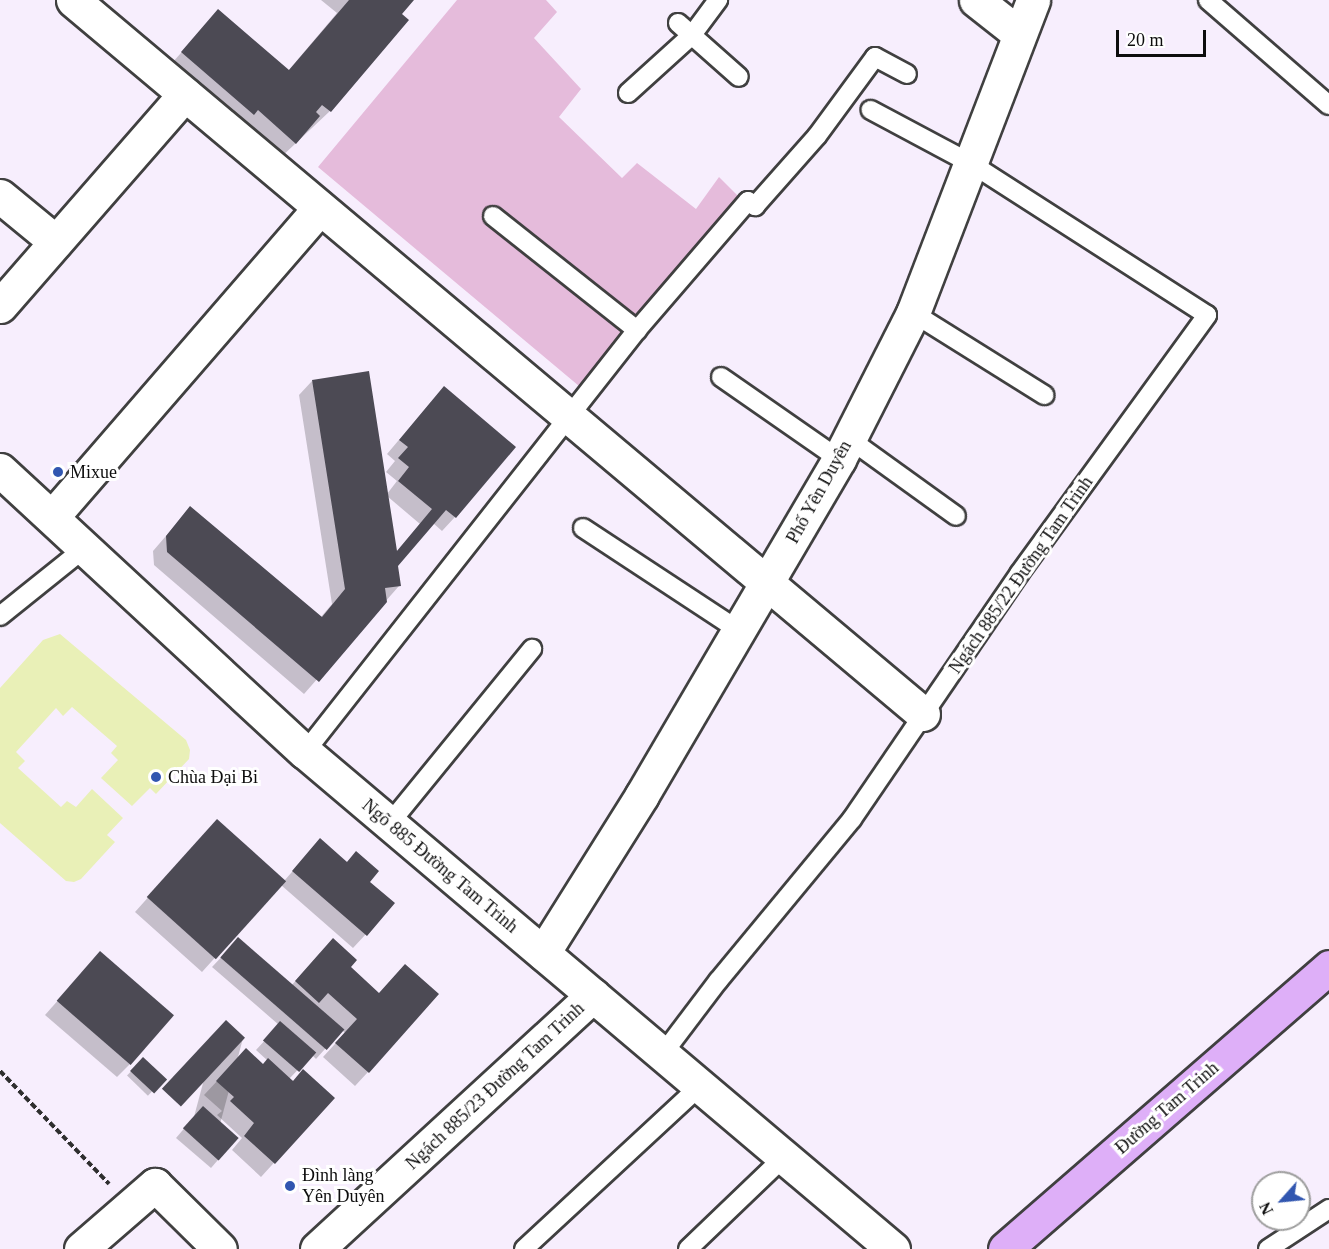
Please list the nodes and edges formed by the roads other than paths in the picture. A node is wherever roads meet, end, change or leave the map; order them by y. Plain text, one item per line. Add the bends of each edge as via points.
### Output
1 (73, 0) edge
2 (718, 0) edge
3 (976, 0) edge
4 (1033, 0) edge
5 (1208, 0) edge
6 (685, 29) junction
7 (1018, 33) junction
8 (907, 74) dead end
9 (739, 77) dead end
10 (628, 93) dead end
11 (185, 94) junction
12 (1329, 105) edge
13 (871, 110) dead end
14 (972, 164) junction
15 (0, 196) edge
16 (320, 208) junction
17 (493, 216) dead end
18 (56, 242) junction
19 (0, 306) edge
20 (913, 313) junction
21 (637, 330) junction
22 (721, 377) dead end
23 (1044, 395) dead end
24 (568, 416) junction
25 (844, 449) junction
26 (0, 470) edge
27 (957, 516) dead end
28 (52, 517) junction
29 (583, 528) dead end
30 (86, 548) junction
31 (768, 582) junction
32 (0, 616) edge
33 (740, 631) junction
34 (532, 649) dead end
35 (923, 714) junction
36 (305, 752) junction
37 (390, 823) junction
38 (543, 953) junction
39 (1329, 967) edge
40 (593, 995) junction
41 (662, 1054) junction
42 (700, 1086) junction
43 (784, 1157) junction
44 (1329, 1209) edge
45 (81, 1249) edge
46 (220, 1249) edge
47 (317, 1249) edge
48 (524, 1249) edge
49 (688, 1249) edge
50 (893, 1249) edge
51 (1005, 1249) edge
52 (1268, 1249) edge

1 - 11 street
2 - 6 lane
3 - 7 street
4 - 7 street, Phố Yên Duyên
5 - 12 lane
6 - 9 lane
6 - 10 lane
7 - 14 street, Phố Yên Duyên
8 - 21 lane via 875,57 817,136 755,206 748,201
11 - 16 street
11 - 18 street
13 - 14 lane
14 - 20 street, Phố Yên Duyên
14 - 35 lane, Ngách 885/22 Đường Tam Trinh via 1207,315
15 - 18 street
16 - 24 street
16 - 28 street
17 - 21 lane
18 - 19 street
20 - 23 lane
20 - 25 street, Phố Yên Duyên
21 - 24 lane
22 - 25 lane
24 - 31 street
24 - 36 lane
25 - 27 lane
25 - 31 street, Phố Yên Duyên
26 - 28 street, Ngõ 885 Đường Tam Trinh
28 - 30 street, Ngõ 885 Đường Tam Trinh
29 - 33 lane
30 - 32 lane
30 - 36 street, Ngõ 885 Đường Tam Trinh
31 - 33 street, Phố Yên Duyên
31 - 35 street
33 - 38 street, Phố Yên Duyên
34 - 37 lane
35 - 41 lane, Ngách 885/22 Đường Tam Trinh via 852,819
36 - 37 street, Ngõ 885 Đường Tam Trinh
37 - 38 street, Ngõ 885 Đường Tam Trinh
38 - 40 street, Ngõ 885 Đường Tam Trinh
39 - 51 main road, Đường Tam Trinh
40 - 41 street, Ngõ 885 Đường Tam Trinh
40 - 47 street, Ngách 885/23 Đường Tam Trinh
41 - 42 street, Ngõ 885 Đường Tam Trinh
42 - 43 street, Ngõ 885 Đường Tam Trinh
42 - 48 lane
43 - 49 lane
43 - 50 street, Ngõ 885 Đường Tam Trinh
44 - 52 lane
45 - 46 street via 155,1185

